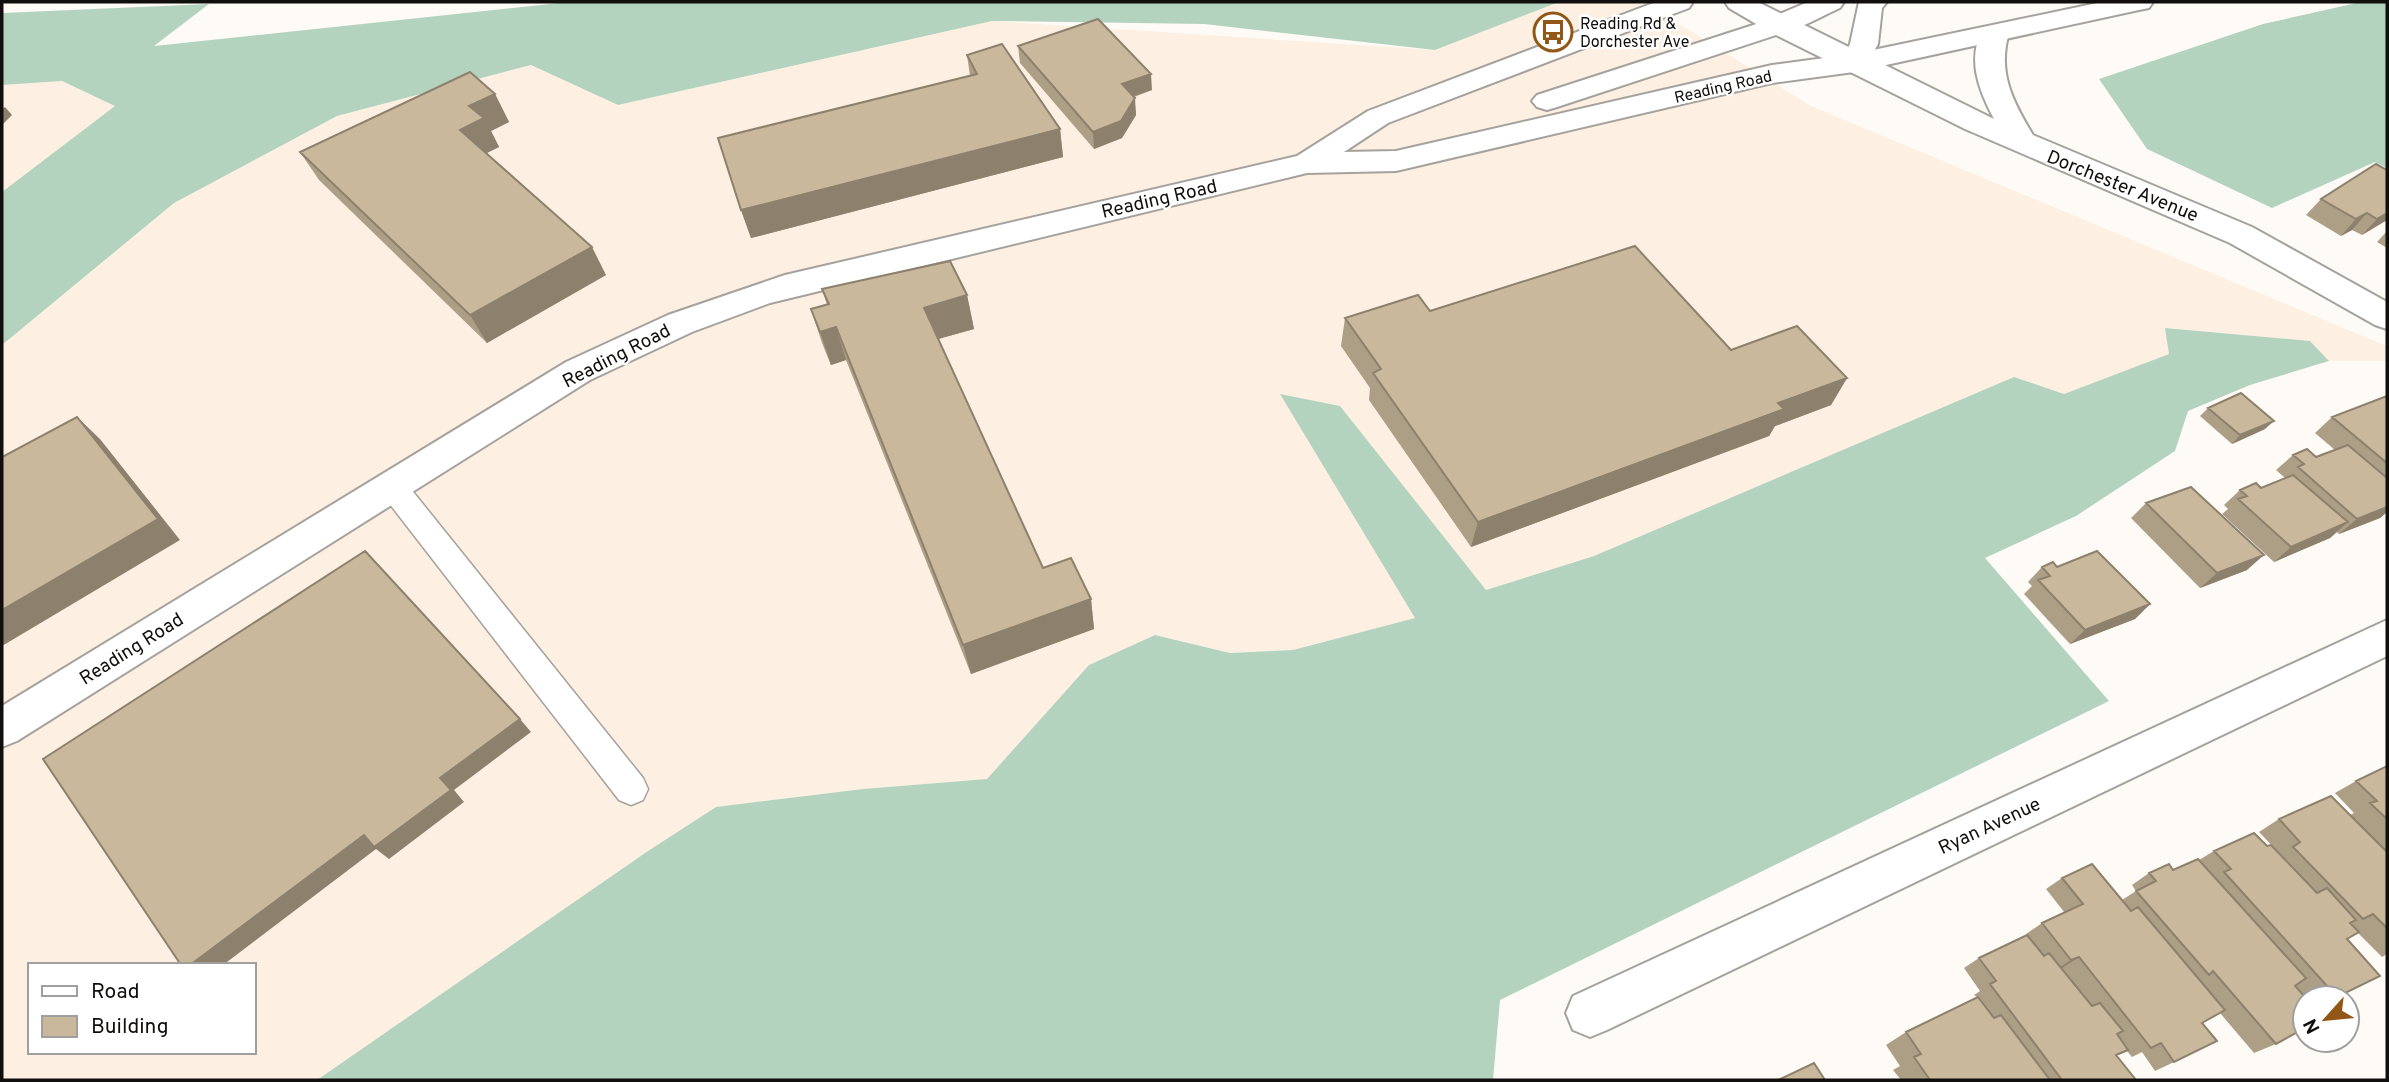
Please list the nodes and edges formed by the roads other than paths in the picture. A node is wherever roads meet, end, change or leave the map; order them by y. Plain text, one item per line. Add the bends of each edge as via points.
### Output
1 (1679, 2) edge
2 (1739, 2) edge
3 (1830, 2) edge
4 (1873, 2) edge
5 (2139, 2) edge
6 (1778, 25) junction
7 (1995, 33) junction
8 (1854, 63) junction
9 (2023, 144) junction
10 (1450, 149) junction
11 (1307, 163) junction
12 (2387, 317) edge
13 (392, 486) junction
14 (2387, 637) edge
15 (2, 729) edge
16 (631, 789) dead end
17 (1590, 1013) dead end

1 - 11 main road, Reading Road via 1378,117
2 - 6 main road, Dorchester Avenue
3 - 6 main road
4 - 8 main road via 1864,44
5 - 7 main road, Reading Road
6 - 8 main road, Dorchester Avenue
6 - 10 main road via 1485,120
7 - 8 main road, Reading Road
7 - 9 main road via 1987,50 1988,78
8 - 9 main road, Dorchester Avenue
8 - 10 main road, Reading Road via 1772,74
9 - 12 main road, Dorchester Avenue via 2241,235
10 - 11 main road, Reading Road via 1396,161
11 - 13 main road, Reading Road via 785,286 723,305 639,339 578,371
13 - 15 main road, Reading Road
13 - 16 lane
14 - 17 main road, Ryan Avenue

